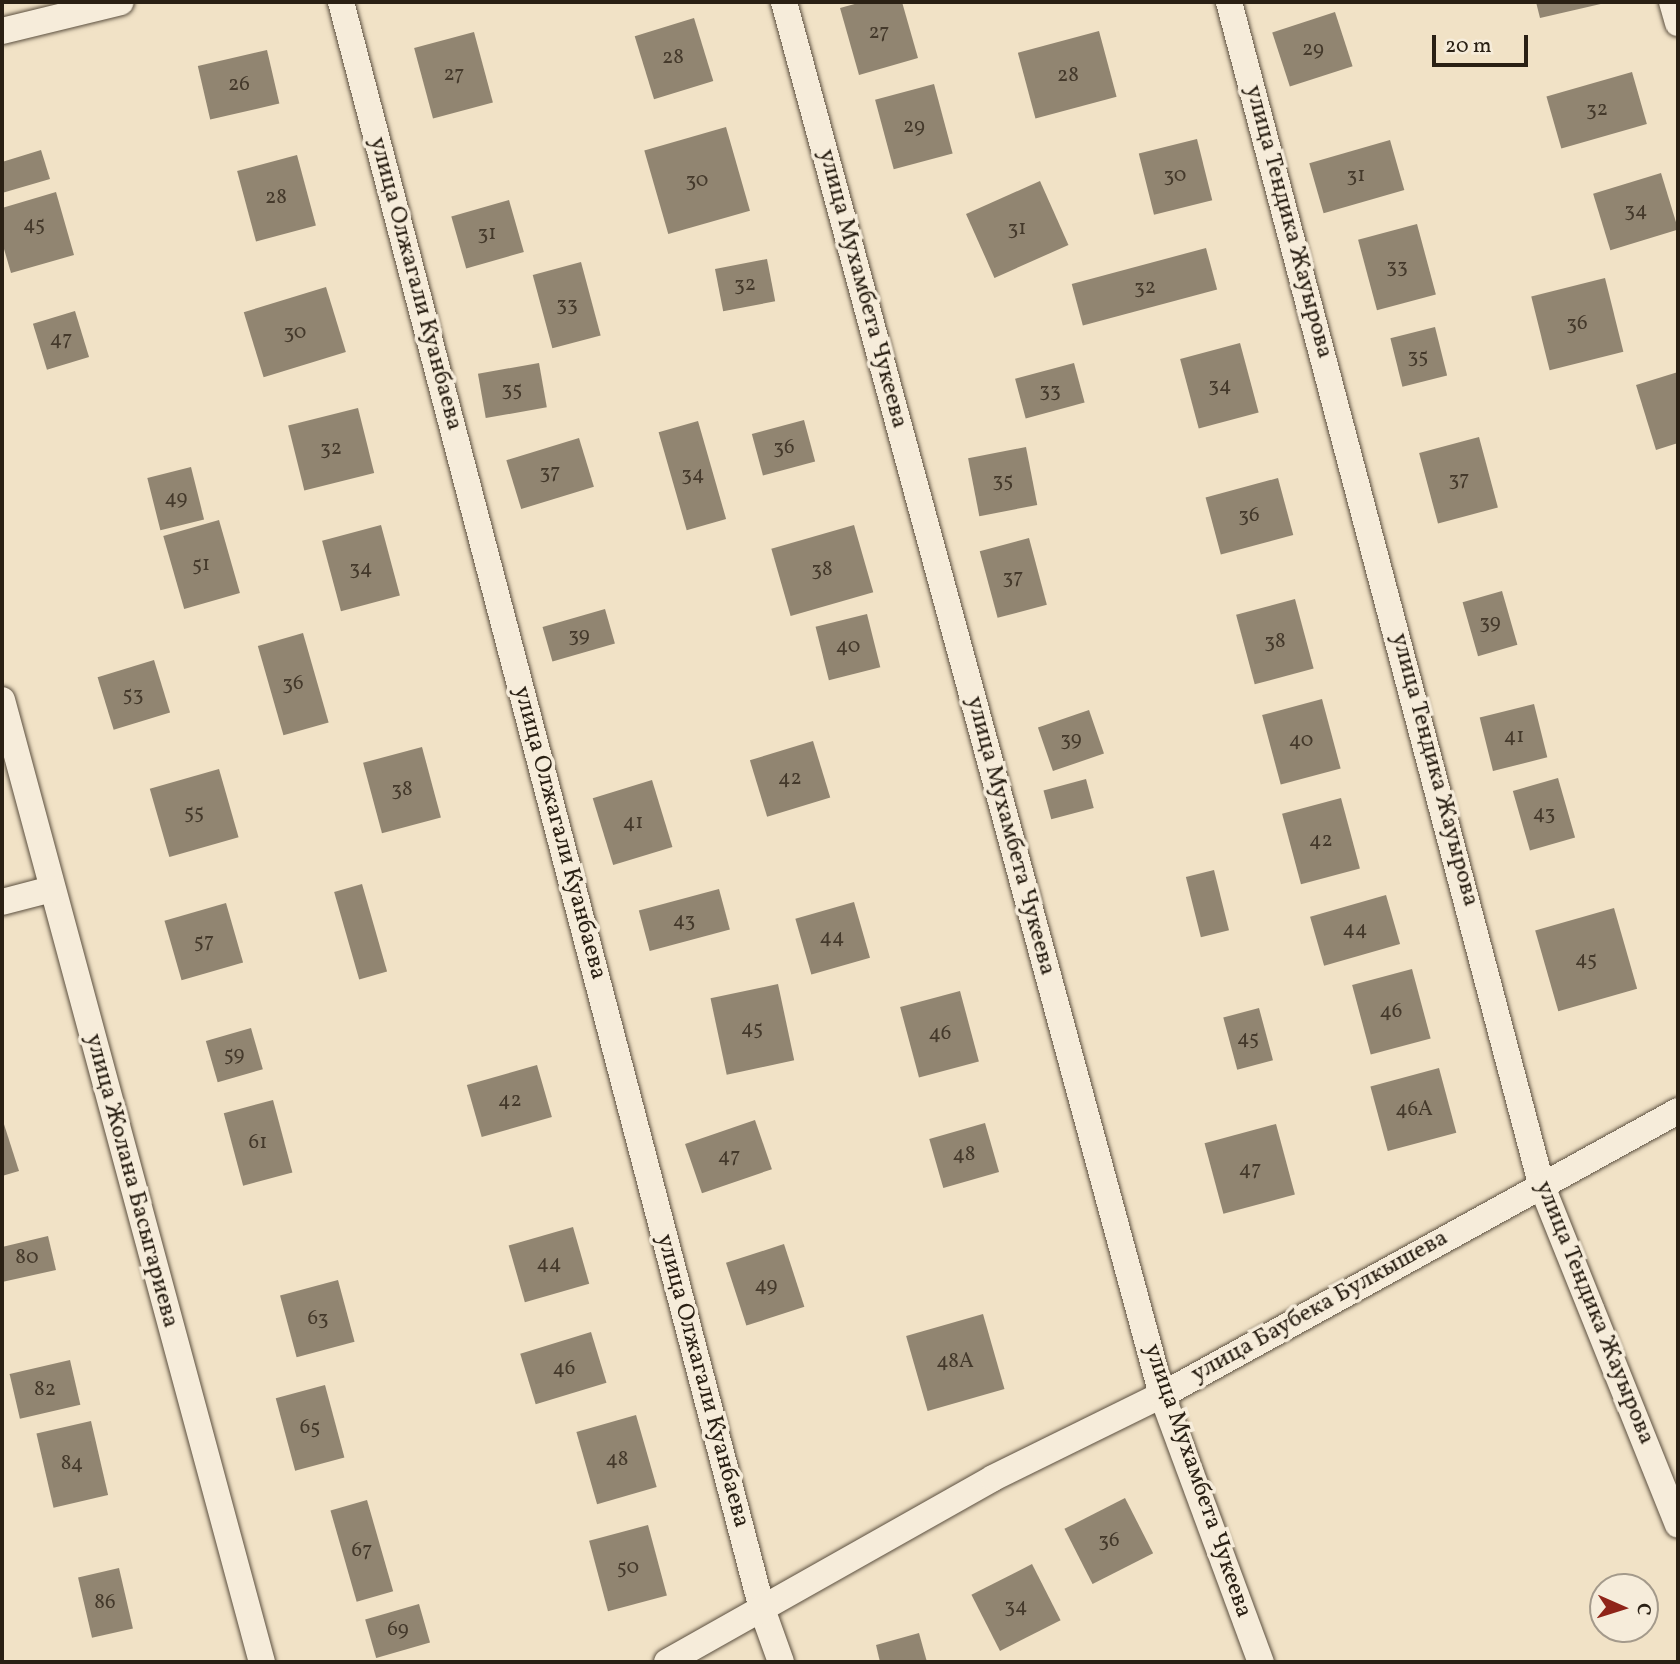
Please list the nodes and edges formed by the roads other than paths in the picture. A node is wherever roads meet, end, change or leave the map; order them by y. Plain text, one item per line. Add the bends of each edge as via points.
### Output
1 (121, 2) edge
2 (341, 2) edge
3 (784, 2) edge
4 (1229, 2) edge
5 (1672, 2) edge
6 (1678, 23) edge
7 (2, 31) edge
8 (2, 699) edge
9 (52, 889) junction
10 (2, 902) edge
11 (1678, 1111) edge
12 (1541, 1184) junction
13 (1162, 1395) junction
14 (1678, 1525) edge
15 (762, 1609) junction
16 (262, 1662) edge
17 (667, 1662) edge
18 (781, 1662) edge
19 (1261, 1662) edge

1 - 7 street
2 - 15 street, улица Олжагали Куанбаева
3 - 13 street, улица Мухамбета Чукеева
4 - 12 street, улица Тендика Жауырова
5 - 6 street
8 - 9 street, улица Жолана Басыгариева
9 - 10 street
9 - 16 street, улица Жолана Басыгариева
11 - 12 street, улица Баубека Булкышева
12 - 13 street, улица Баубека Булкышева
12 - 14 street, улица Тендика Жауырова
13 - 15 street, улица Баубека Булкышева via 993,1478
13 - 19 street, улица Мухамбета Чукеева
15 - 17 street, улица Баубека Булкышева
15 - 18 street, улица Олжагали Куанбаева

